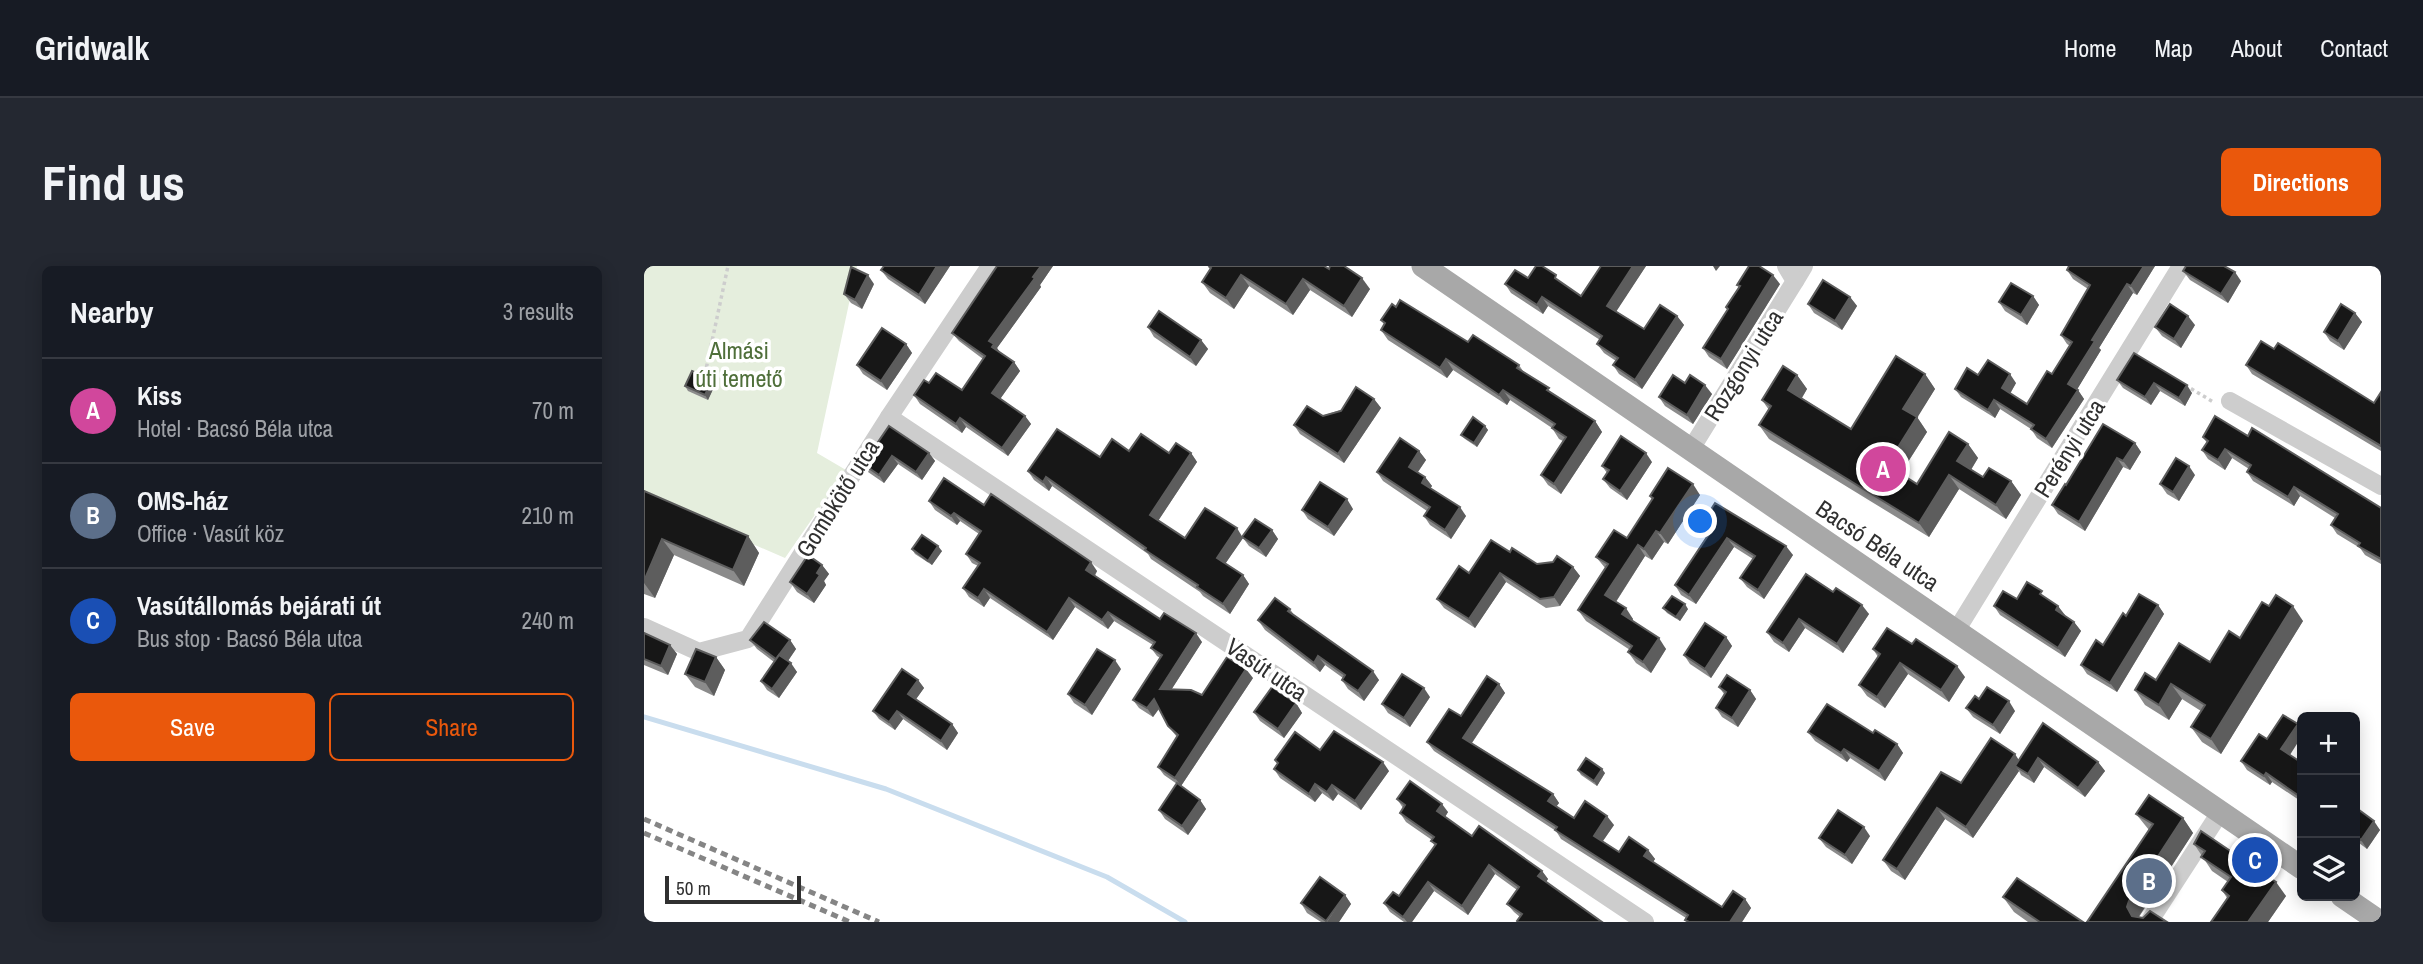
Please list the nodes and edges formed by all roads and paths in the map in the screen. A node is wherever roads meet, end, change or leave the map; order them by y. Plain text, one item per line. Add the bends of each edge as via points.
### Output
1 (728, 266) edge
2 (990, 266) edge
3 (1423, 266) edge
4 (2181, 266) edge
5 (1795, 271) edge
6 (705, 374) edge
7 (2176, 379) edge
8 (2230, 401) joint
9 (889, 417) junction
10 (1691, 449) junction
11 (2381, 486) edge
12 (644, 627) edge
13 (1956, 631) junction
14 (2221, 811) junction
15 (2297, 864) edge
16 (2349, 901) edge
17 (1645, 922) edge
18 (2149, 922) edge
19 (2380, 922) edge

1 - 6 path
2 - 9 street, Gombkötő utca
3 - 10 main road, Bacsó Béla utca
4 - 13 street, Perényi utca
5 - 10 street, Rozgonyi utca
7 - 8 path via 2223,408
8 - 11 street
9 - 12 street, Gombkötő utca via 748,639 699,652
9 - 17 street, Vasút utca
10 - 13 main road, Bacsó Béla utca
13 - 14 main road, Bacsó Béla utca
14 - 15 main road, Bacsó Béla utca
14 - 18 street
16 - 19 main road

